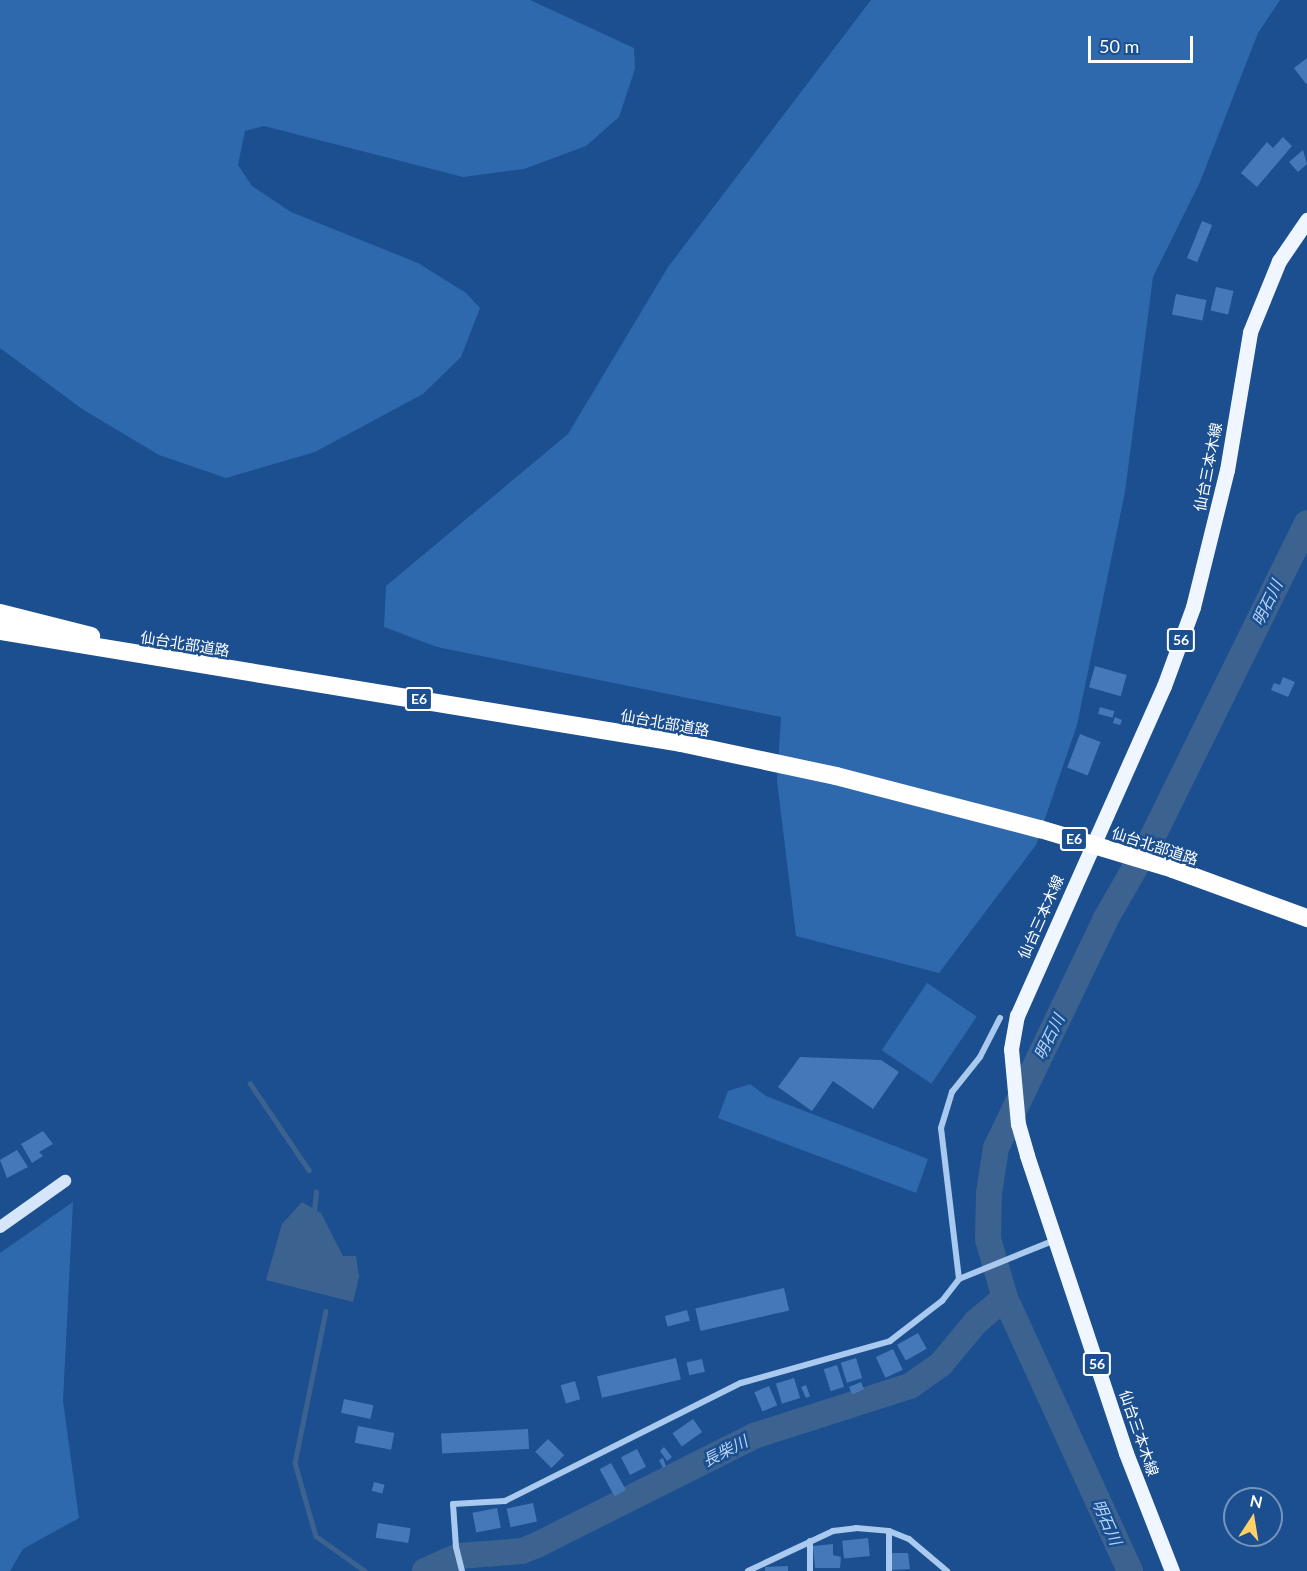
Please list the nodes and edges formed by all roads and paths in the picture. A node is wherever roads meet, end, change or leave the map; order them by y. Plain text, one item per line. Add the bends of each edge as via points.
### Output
1 (1307, 220) edge
2 (0, 613) edge
3 (0, 631) edge
4 (233, 670) junction
5 (1307, 918) edge
6 (1000, 1018) dead end
7 (65, 1181) dead end
8 (0, 1227) edge
9 (1056, 1239) junction
10 (959, 1279) junction
11 (889, 1531) junction
12 (810, 1541) junction
13 (462, 1569) edge
14 (748, 1571) edge
15 (810, 1571) edge
16 (889, 1571) edge
17 (947, 1571) edge
18 (1172, 1571) edge

1 - 9 main road, 仙台三本木線 / 56 via 1279,261 1250,332 1227,470 1193,607 1164,686 1017,1016 1011,1049 1018,1124
2 - 4 highway
3 - 4 highway, 仙台北部道路 / E6
4 - 5 highway, 仙台北部道路 / E6, bridge via 670,741 836,776 1040,829 1173,869
6 - 10 street via 980,1057 952,1092 941,1128
7 - 8 street
9 - 10 street
9 - 18 main road, 仙台三本木線 / 56 via 1126,1452
10 - 13 street via 919,1322 890,1341 741,1383 505,1501 453,1504
11 - 12 street via 833,1531
11 - 16 street
11 - 17 street via 909,1539
12 - 14 street
12 - 15 street

